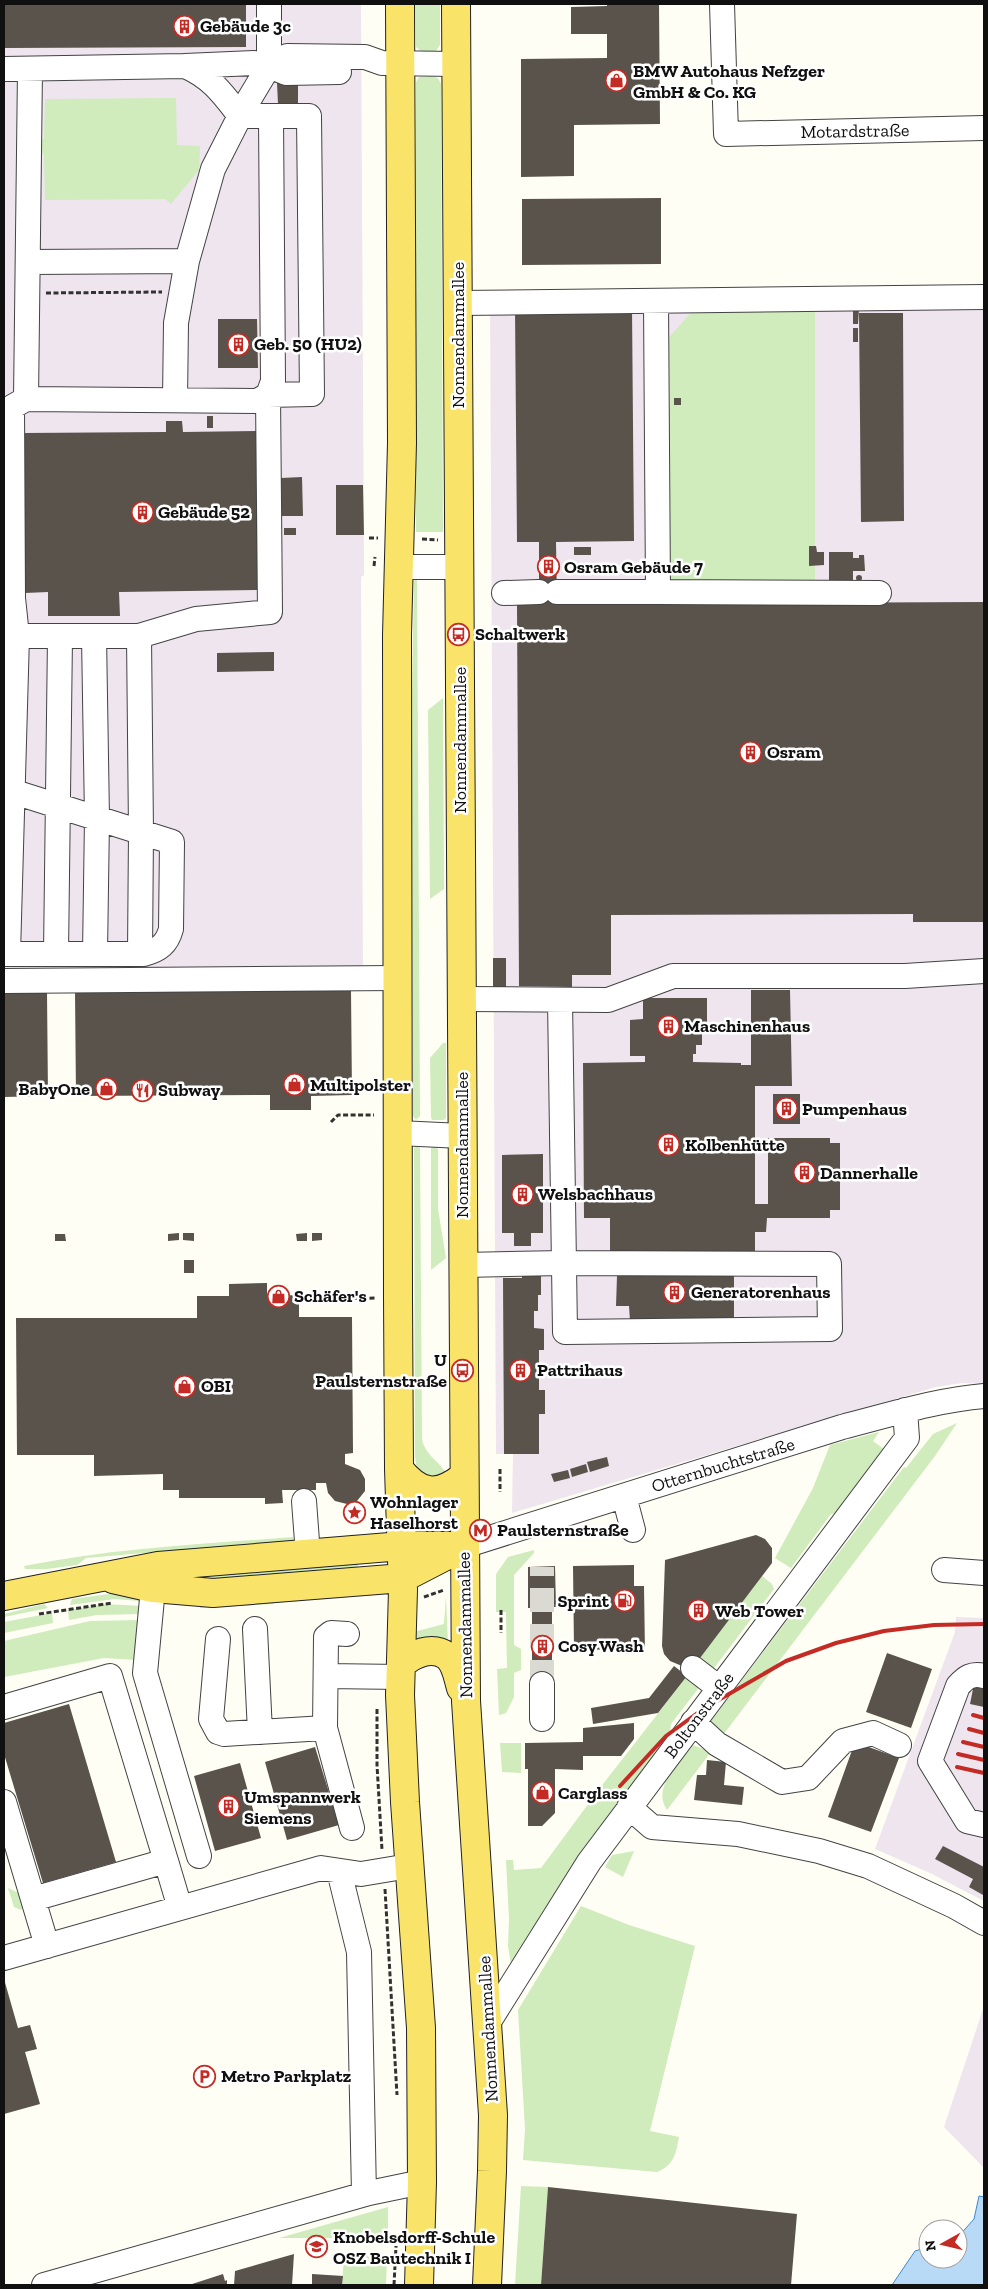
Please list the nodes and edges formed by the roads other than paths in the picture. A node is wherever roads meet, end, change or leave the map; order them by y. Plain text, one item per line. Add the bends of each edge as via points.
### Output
1 (269, 4) edge
2 (400, 4) edge
3 (456, 4) edge
4 (722, 4) edge
5 (391, 63) junction
6 (456, 64) junction
7 (185, 66) junction
8 (270, 66) junction
9 (4, 70) edge
10 (30, 70) junction
11 (240, 116) junction
12 (270, 117) junction
13 (984, 128) edge
14 (187, 261) junction
15 (28, 262) junction
16 (984, 297) edge
17 (656, 301) junction
18 (458, 303) junction
19 (268, 394) junction
20 (175, 400) junction
21 (14, 404) edge
22 (399, 567) junction
23 (459, 567) junction
24 (658, 592) junction
25 (504, 593) dead end
26 (879, 593) dead end
27 (16, 636) junction
28 (60, 636) junction
29 (94, 636) junction
30 (139, 636) junction
31 (8, 788) edge
32 (58, 806) junction
33 (97, 818) junction
34 (142, 832) junction
35 (6, 954) edge
36 (56, 954) junction
37 (95, 954) junction
38 (984, 971) edge
39 (398, 978) junction
40 (4, 981) edge
41 (462, 999) junction
42 (560, 1000) junction
43 (398, 1133) junction
44 (462, 1136) junction
45 (564, 1263) junction
46 (463, 1265) junction
47 (984, 1396) edge
48 (905, 1410) junction
49 (399, 1469) junction
50 (463, 1478) junction
51 (624, 1496) junction
52 (304, 1501) dead end
53 (633, 1530) dead end
54 (402, 1546) junction
55 (464, 1546) junction
56 (308, 1555) junction
57 (944, 1570) dead end
58 (984, 1573) edge
59 (102, 1577) junction
60 (153, 1588) junction
61 (412, 1588) junction
62 (4, 1596) edge
63 (255, 1629) dead end
64 (347, 1634) dead end
65 (218, 1640) dead end
66 (693, 1668) dead end
67 (394, 1673) junction
68 (326, 1676) junction
69 (984, 1676) edge
70 (542, 1684) tunnel mouth
71 (719, 1688) junction
72 (4, 1708) edge
73 (472, 1718) junction
74 (542, 1719) dead end
75 (693, 1722) junction
76 (325, 1728) junction
77 (260, 1732) junction
78 (899, 1745) dead end
79 (4, 1802) edge
80 (629, 1807) junction
81 (984, 1825) edge
82 (352, 1828) dead end
83 (199, 1856) dead end
84 (166, 1861) junction
85 (397, 1868) junction
86 (339, 1871) junction
87 (33, 1899) junction
88 (180, 1908) junction
89 (984, 1923) edge
90 (47, 1946) junction
91 (5, 1952) edge
92 (488, 2023) junction
93 (422, 2182) junction
94 (364, 2194) junction
95 (44, 2285) edge
96 (419, 2285) edge
97 (487, 2285) edge

1 - 8 street
2 - 5 main road
3 - 6 main road, Nonnendammallee
4 - 13 street, Motardstraße via 726,134
5 - 6 street
5 - 8 street via 365,56 287,56
5 - 22 main road via 402,443
6 - 18 main road, Nonnendammallee
7 - 8 street
7 - 10 street
7 - 11 street via 202,73
8 - 11 street
9 - 10 street
10 - 15 street
11 - 12 street
11 - 14 street via 213,169
12 - 19 street via 273,381
12 - 19 street via 309,116 312,394
14 - 15 street
14 - 20 street via 176,323
15 - 21 street
16 - 17 street
17 - 18 street
17 - 24 street
18 - 23 main road, Nonnendammallee
19 - 20 street via 257,401
19 - 30 street via 270,612 196,619
20 - 21 street
21 - 27 street via 13,598
22 - 23 street
22 - 39 main road
23 - 41 main road, Nonnendammallee
24 - 25 street
24 - 26 street
27 - 28 street
27 - 31 street
28 - 29 street
28 - 32 street
29 - 30 street
29 - 33 street
30 - 34 street
31 - 32 street
31 - 35 street
32 - 33 street
32 - 36 street
33 - 34 street
33 - 37 street
34 - 37 street via 172,842 172,919 168,940 156,951
35 - 36 street
36 - 37 street
38 - 42 street via 905,976 673,976 608,1000
39 - 40 street
39 - 43 main road
41 - 42 street
41 - 44 main road, Nonnendammallee
42 - 45 street
43 - 44 street
43 - 49 main road
44 - 46 main road, Nonnendammallee
45 - 45 street via 829,1264 830,1329 564,1332
45 - 46 street
46 - 50 main road, Nonnendammallee
47 - 48 street, Otternbuchtstraße
48 - 51 street, Otternbuchtstraße
48 - 71 street, Boltonstraße via 907,1438
49 - 50 main road via 421,1489 434,1491 450,1487
49 - 54 main road
50 - 55 main road, Nonnendammallee
51 - 53 street
51 - 55 street, Otternbuchtstraße
52 - 56 street
54 - 55 main road
54 - 56 main road
54 - 61 main road
55 - 61 main road
55 - 73 main road, Nonnendammallee
56 - 59 main road via 158,1566
57 - 58 street
59 - 60 main road
59 - 62 main road
60 - 61 main road via 213,1593
60 - 83 street via 145,1673
61 - 67 main road
63 - 77 street
64 - 68 street via 328,1634
65 - 77 street via 211,1719 221,1734
66 - 71 street
67 - 68 street
67 - 73 main road via 409,1657 422,1652 434,1651 446,1656 457,1672
67 - 85 main road via 401,1734
68 - 76 street
69 - 81 street via 976,1674 965,1678 958,1686 930,1761 968,1821
70 - 74 street
71 - 75 street, Boltonstraße
72 - 84 street via 110,1676
73 - 92 main road, Nonnendammallee
75 - 78 street via 717,1744 782,1782 808,1778 843,1741 872,1732
75 - 80 street, Boltonstraße
76 - 77 street
76 - 82 street
79 - 87 street
80 - 89 street via 652,1827 738,1834 819,1851 868,1866
80 - 92 street, Boltonstraße via 589,1862
84 - 87 street
84 - 88 street
85 - 86 street via 361,1874
85 - 93 main road via 421,2028
86 - 88 street via 321,1868
86 - 94 street via 359,1952
87 - 90 street
88 - 90 street
90 - 91 street
92 - 97 main road, Nonnendammallee via 493,2115
93 - 94 street
93 - 96 main road
94 - 95 street

